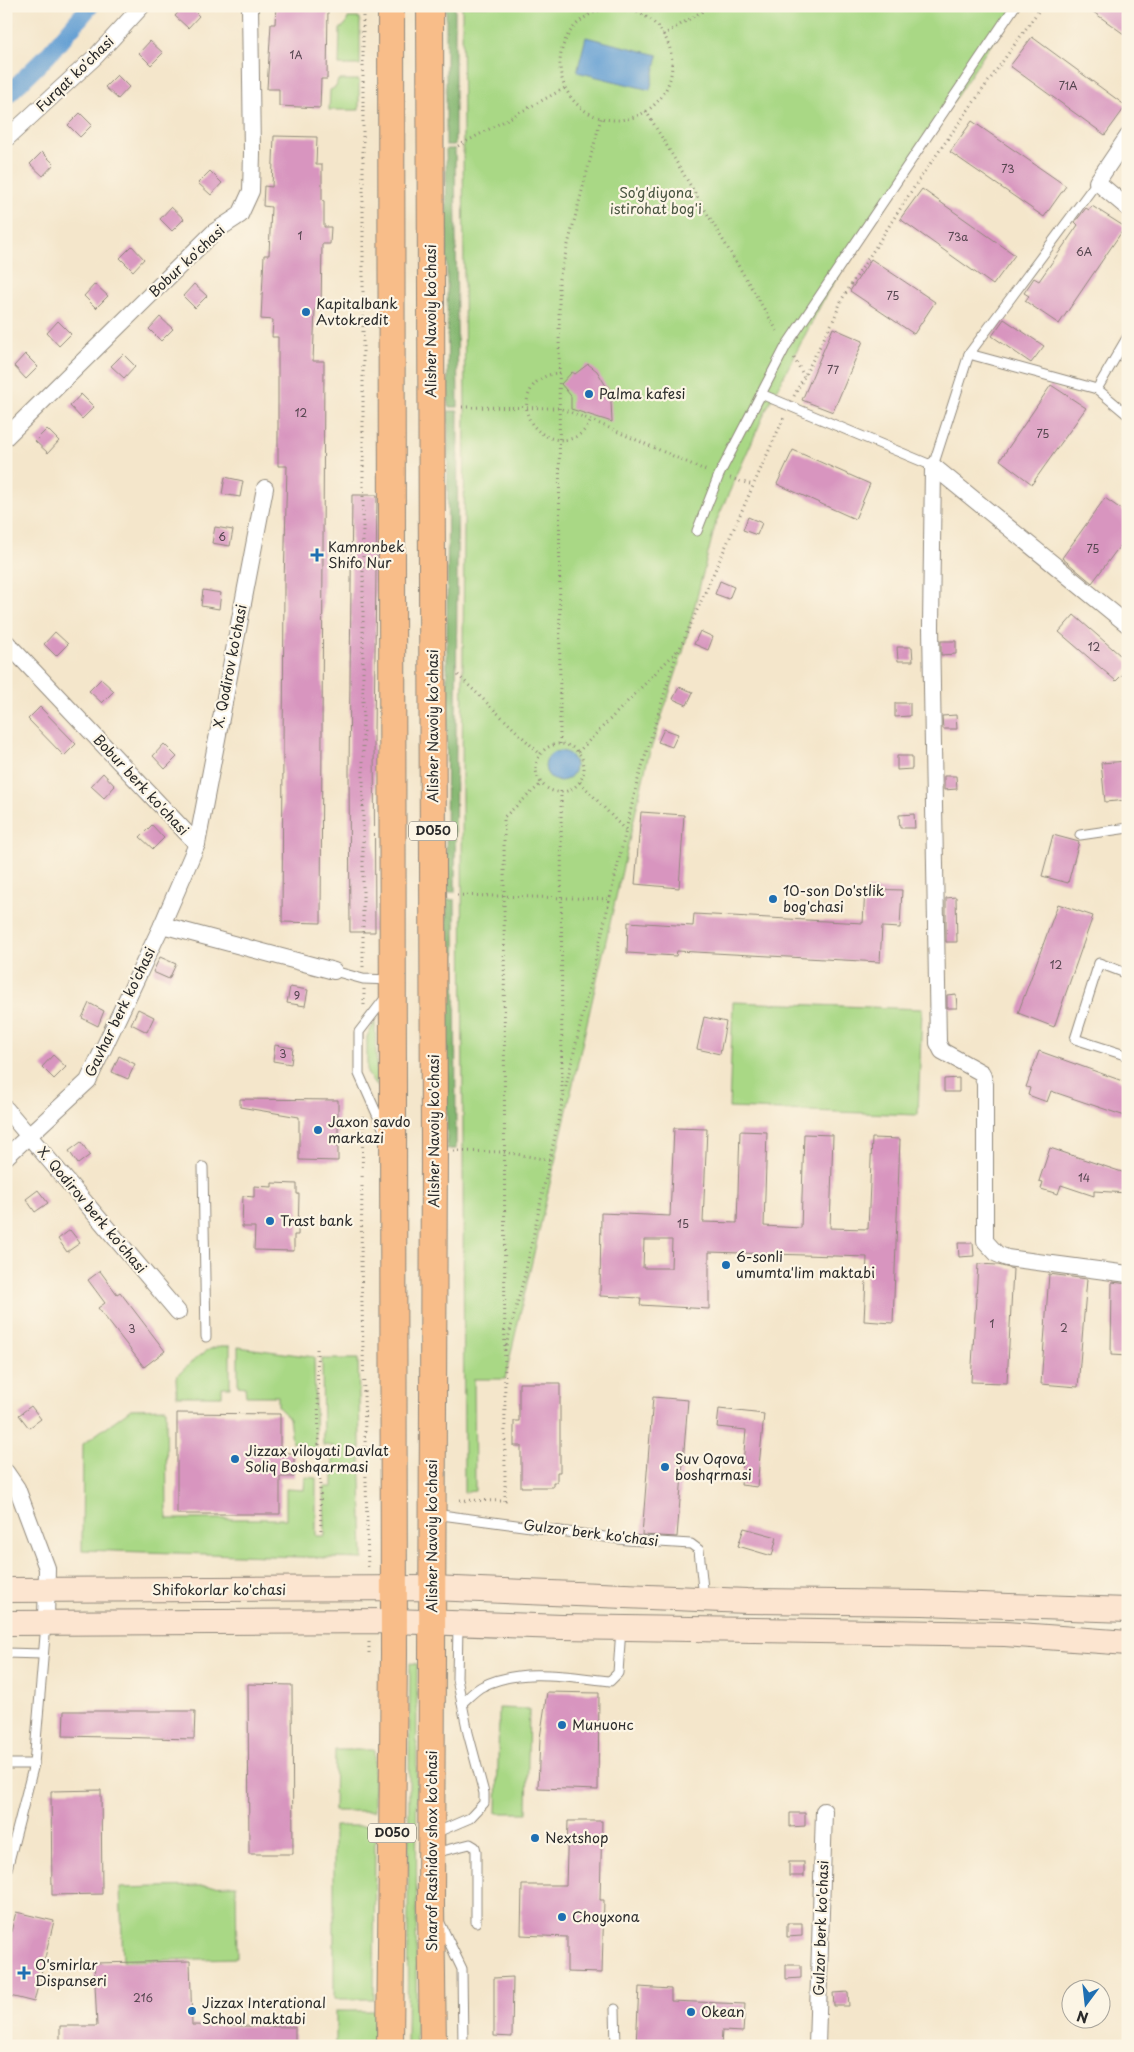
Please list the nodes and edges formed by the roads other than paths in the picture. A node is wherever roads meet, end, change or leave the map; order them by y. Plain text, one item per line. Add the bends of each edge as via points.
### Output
1 (142, 6) edge
2 (250, 6) edge
3 (390, 6) edge
4 (430, 6) edge
5 (1015, 6) edge
6 (1128, 136) edge
7 (6, 140) edge
8 (1096, 182) junction
9 (1128, 208) edge
10 (1128, 336) edge
11 (969, 354) junction
12 (1097, 389) junction
13 (761, 394) junction
14 (1128, 415) edge
15 (6, 437) edge
16 (933, 466) junction
17 (265, 488) dead end
18 (697, 531) dead end
19 (1128, 625) edge
20 (6, 642) edge
21 (1128, 828) edge
22 (1080, 835) dead end
23 (197, 844) junction
24 (162, 925) junction
25 (334, 971) joint
26 (1128, 974) edge
27 (392, 984) junction
28 (1128, 1056) edge
29 (6, 1109) edge
30 (29, 1136) junction
31 (6, 1157) edge
32 (203, 1167) dead end
33 (1128, 1274) edge
34 (178, 1312) dead end
35 (206, 1337) dead end
36 (6, 1472) edge
37 (432, 1514) junction
38 (432, 1588) junction
39 (380, 1589) junction
40 (6, 1590) edge
41 (46, 1590) junction
42 (704, 1599) junction
43 (1128, 1610) edge
44 (381, 1621) junction
45 (432, 1622) junction
46 (6, 1623) edge
47 (46, 1623) junction
48 (458, 1623) junction
49 (621, 1628) junction
50 (1128, 1643) edge
51 (6, 1653) edge
52 (43, 1654) junction
53 (432, 1656) joint
54 (462, 1703) junction
55 (6, 1764) edge
56 (34, 1764) junction
57 (824, 1811) dead end
58 (431, 1844) junction
59 (6, 1873) edge
60 (431, 1905) junction
61 (476, 1922) dead end
62 (615, 2009) dead end
63 (390, 2046) edge
64 (433, 2046) edge
65 (463, 2046) edge
66 (616, 2046) edge
67 (817, 2046) edge

1 - 7 street, Furqat ko'chasi via 96,56
2 - 15 street, Bobur ko'chasi via 251,191 240,215 214,232
3 - 27 main road, D050
4 - 37 main road, Alisher Navoiy ko'chasi / D050
5 - 13 lane via 786,346
6 - 8 street
8 - 9 street
8 - 11 lane
10 - 12 lane
11 - 12 lane
11 - 16 lane
12 - 14 lane
13 - 16 lane
13 - 18 lane via 718,475
16 - 19 street
16 - 33 street via 931,627 938,1044 942,1051 982,1073 985,1084 985,1241 997,1254 1006,1258
17 - 23 street, X. Qodirov ko'chasi
20 - 23 street, Bobur berk ko'chasi
21 - 22 lane
23 - 24 street, Bobur berk ko'chasi
24 - 25 street
24 - 30 street, Gavhar berk ko'chasi via 88,1081
25 - 27 lane
26 - 28 lane via 1099,963 1075,1038
27 - 39 main road, D050 via 392,1148
29 - 30 street, X. Qodirov berk ko'chasi
30 - 31 street, Gavhar berk ko'chasi
30 - 34 street, X. Qodirov berk ko'chasi
32 - 35 lane
36 - 41 street via 17,1488 46,1568
37 - 38 main road, Alisher Navoiy ko'chasi / D050
37 - 42 lane, Gulzor berk ko'chasi via 627,1540 692,1544 699,1550
38 - 39 main road, Shifokorlar ko'chasi
38 - 42 main road, Shifokorlar ko'chasi
38 - 45 main road, Alisher Navoiy ko'chasi / D050
39 - 41 main road, Shifokorlar ko'chasi
39 - 44 main road, D050
40 - 41 main road, Shifokorlar ko'chasi
41 - 47 street
42 - 43 main road, Shifokorlar ko'chasi
44 - 45 main road
44 - 47 main road
44 - 63 main road, D050
45 - 48 main road
45 - 53 main road, Alisher Navoiy ko'chasi / D050
46 - 47 main road
47 - 52 lane
48 - 49 main road
48 - 54 lane via 457,1679
49 - 50 main road via 1005,1634
49 - 54 lane via 618,1673 610,1681 511,1676 482,1686
51 - 52 lane
52 - 56 lane
53 - 58 main road, Sharof Rashidov shox ko'chasi / D050
54 - 58 lane via 484,1803 470,1818
55 - 56 lane
56 - 59 lane
57 - 67 street, Gulzor berk ko'chasi
58 - 60 main road, Sharof Rashidov shox ko'chasi / D050
58 - 61 lane via 470,1844 475,1847
60 - 64 main road, Sharof Rashidov shox ko'chasi / D050
60 - 65 lane via 462,1969
62 - 66 lane

